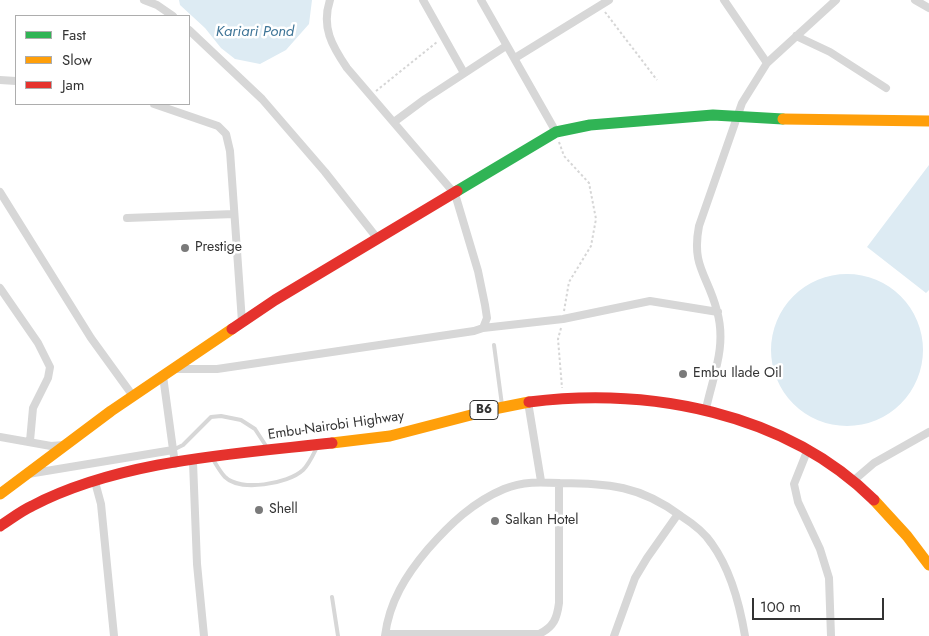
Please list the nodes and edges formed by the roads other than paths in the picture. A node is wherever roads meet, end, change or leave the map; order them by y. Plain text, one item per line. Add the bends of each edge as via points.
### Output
1 (144, 0) edge
2 (330, 0) edge
3 (423, 0) edge
4 (481, 0) edge
5 (609, 0) edge
6 (724, 0) edge
7 (836, 0) edge
8 (915, 0) edge
9 (929, 8) edge
10 (172, 15) edge
11 (190, 31) edge
12 (796, 36) junction
13 (506, 46) junction
14 (515, 58) junction
15 (767, 63) junction
16 (464, 73) junction
17 (0, 80) edge
18 (15, 81) edge
19 (886, 88) dead end
20 (157, 105) edge
21 (736, 117) junction
22 (394, 122) junction
23 (929, 122) edge
24 (556, 132) junction
25 (0, 192) edge
26 (455, 194) junction
27 (234, 214) junction
28 (127, 218) dead end
29 (377, 238) junction
30 (0, 288) edge
31 (718, 312) junction
32 (242, 322) junction
33 (483, 328) junction
34 (494, 345) dead end
35 (168, 372) junction
36 (134, 396) junction
37 (528, 402) junction
38 (502, 406) junction
39 (706, 409) junction
40 (929, 432) edge
41 (0, 437) edge
42 (30, 442) junction
43 (64, 445) junction
44 (318, 445) junction
45 (808, 449) junction
46 (173, 450) junction
47 (269, 451) junction
48 (213, 459) junction
49 (193, 462) junction
50 (174, 464) junction
51 (28, 474) junction
52 (541, 481) junction
53 (853, 481) junction
54 (95, 482) junction
55 (559, 483) junction
56 (0, 494) edge
57 (678, 514) junction
58 (0, 526) edge
59 (929, 565) edge
60 (332, 596) dead end
61 (386, 635) edge
62 (114, 636) edge
63 (204, 636) edge
64 (338, 636) edge
65 (614, 636) edge
66 (746, 636) edge
67 (831, 636) edge

1 - 10 street
2 - 22 street via 326,15 329,37 347,68
3 - 16 street
4 - 13 street
5 - 14 street
6 - 15 street
7 - 12 street
8 - 9 street
11 - 29 street via 262,99
12 - 15 street
12 - 19 street via 830,52
13 - 14 street
13 - 16 street
14 - 24 street
15 - 21 street
16 - 22 street
17 - 18 street
20 - 27 street via 210,122 226,134
21 - 23 street
21 - 24 street via 678,117 590,125
21 - 31 street via 695,244 700,271
22 - 26 street
24 - 26 street
25 - 36 street via 91,338
26 - 29 street
26 - 33 street via 478,271 487,318
27 - 28 street
27 - 32 street
29 - 32 street
30 - 42 street via 38,343 50,367 33,408
31 - 33 street via 650,301 563,319
31 - 39 street via 722,345
32 - 35 street
33 - 35 street via 218,369
34 - 38 lane
35 - 36 street
35 - 46 street
36 - 43 street
37 - 38 street, Embu-Nairobi Highway / B6
37 - 39 street, Embu-Nairobi Highway / B6 via 563,398 640,398
37 - 52 street
38 - 44 street, Embu-Nairobi Highway / B6 via 398,435
39 - 45 street, Embu-Nairobi Highway / B6
40 - 53 street via 874,463
41 - 42 street
42 - 43 street
43 - 51 street
44 - 47 street, Embu-Nairobi Highway / B6
44 - 48 lane via 302,471 280,482 235,483 225,478
45 - 53 street, Embu-Nairobi Highway / B6
45 - 67 street via 794,484 828,578
46 - 47 lane via 183,445 211,417 221,416 242,420 255,429
46 - 50 street
46 - 51 street
47 - 48 street, Embu-Nairobi Highway / B6
48 - 49 street, Embu-Nairobi Highway / B6
49 - 50 street, Embu-Nairobi Highway / B6
49 - 63 street
50 - 54 street, Embu-Nairobi Highway / B6
51 - 56 street
52 - 55 street
52 - 61 street via 504,488 455,518 402,585 390,611
53 - 59 street, Embu-Nairobi Highway / B6 via 896,522
54 - 58 street, Embu-Nairobi Highway / B6 via 27,507
54 - 62 street via 102,512
55 - 57 street via 628,488 651,497
55 - 61 street via 560,603 551,626 539,634
57 - 65 street via 635,578
57 - 66 street via 712,543 740,610
60 - 64 lane

